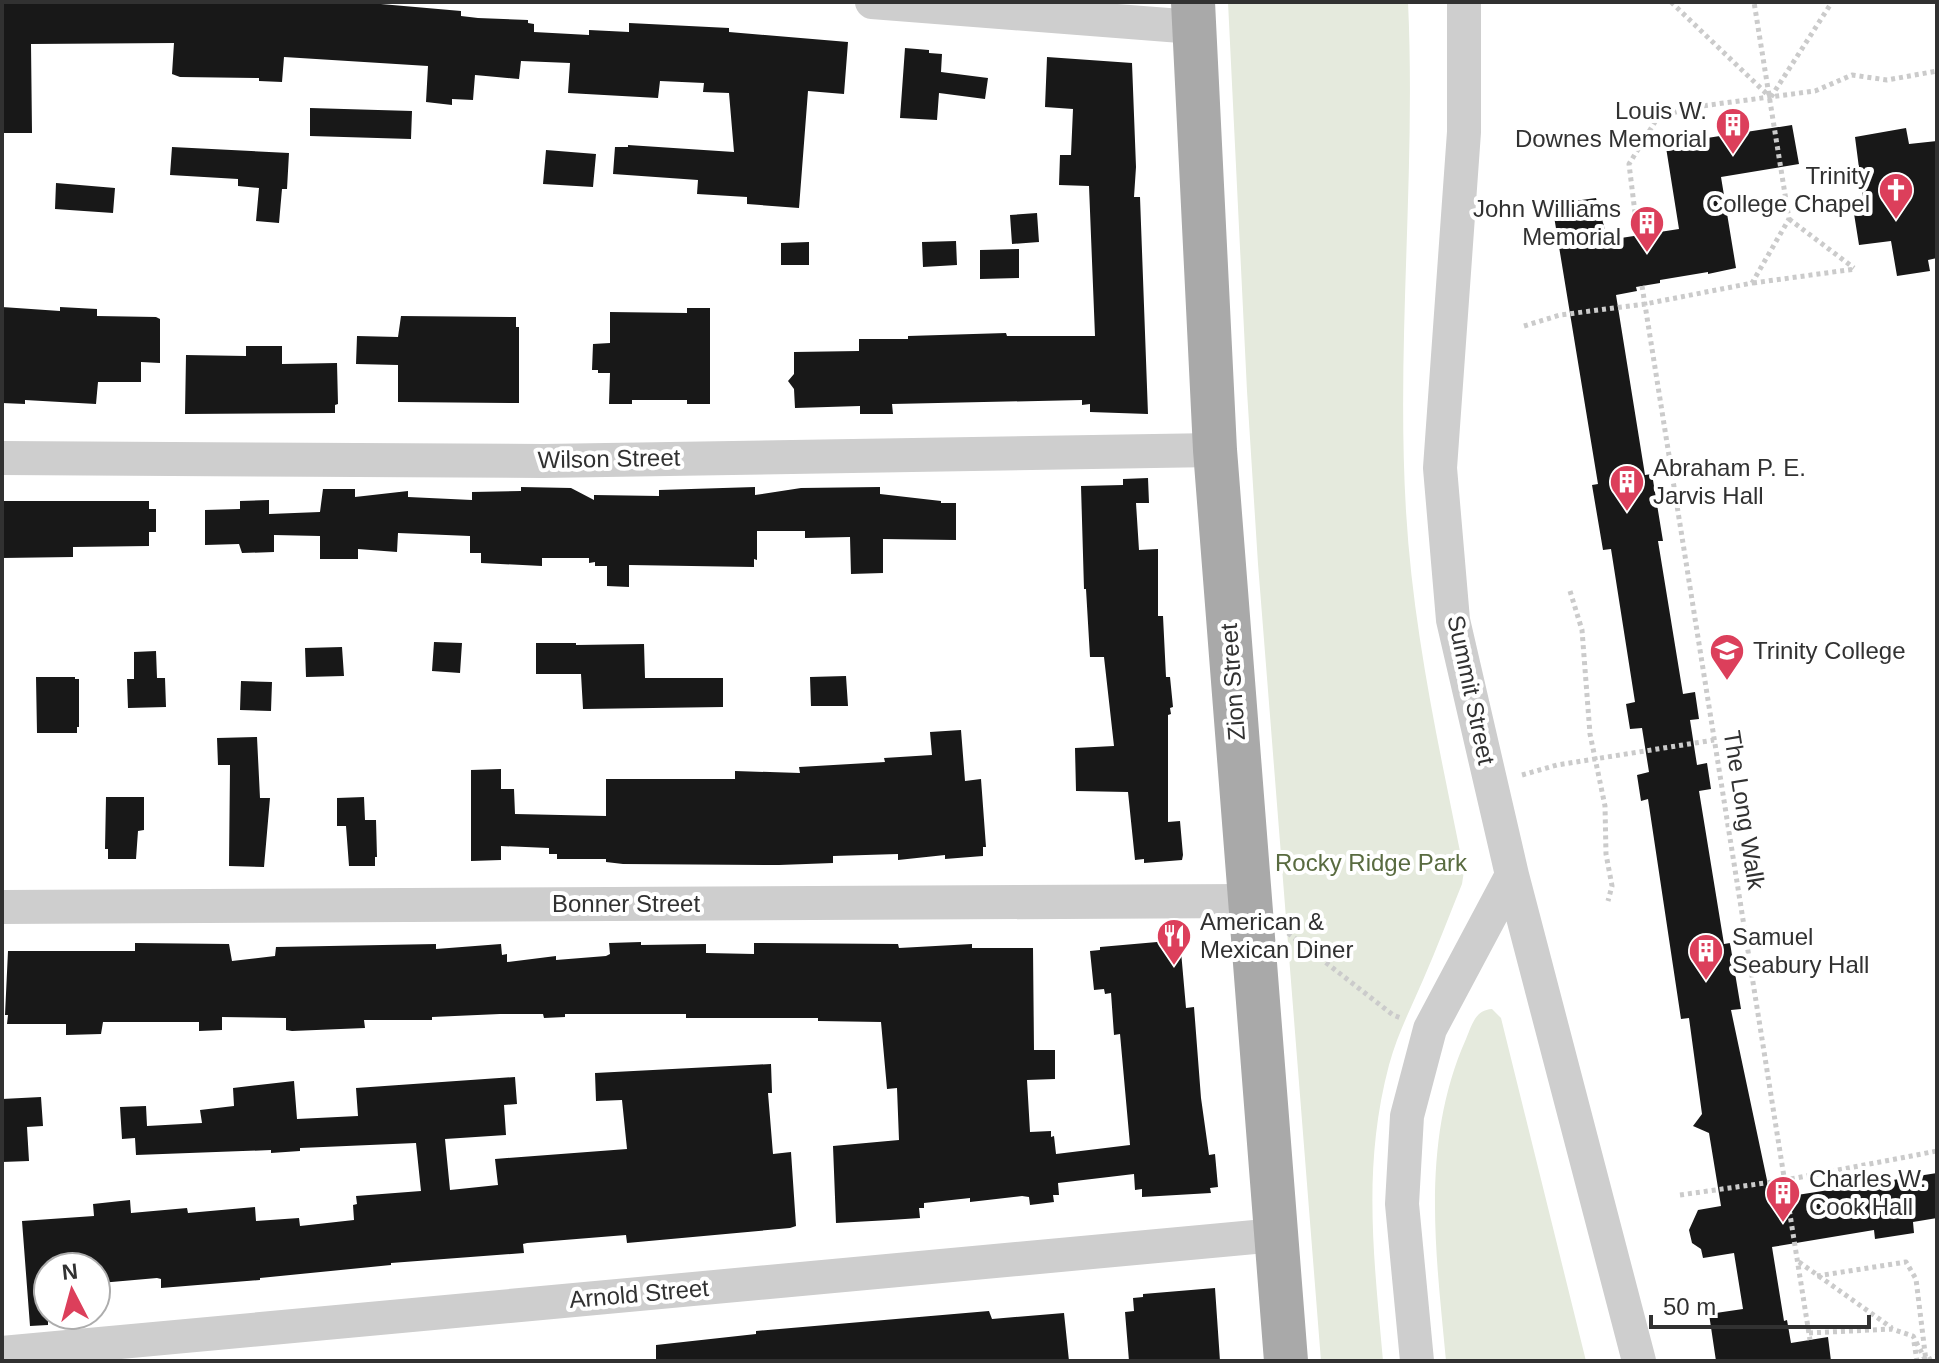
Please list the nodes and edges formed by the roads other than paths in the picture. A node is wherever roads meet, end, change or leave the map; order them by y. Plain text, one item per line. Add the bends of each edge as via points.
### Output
1 (872, 2) edge
2 (1464, 2) edge
3 (1194, 14) edge
4 (1215, 450) junction
5 (2, 458) edge
6 (1512, 875) junction
7 (1250, 901) junction
8 (2, 907) edge
9 (1276, 1235) junction
10 (2, 1353) edge
11 (1286, 1361) edge
12 (1417, 1361) edge
13 (1639, 1361) edge

1 - 3 street
2 - 6 street, Summit Street via 1464,132 1440,468 1453,620
3 - 4 main road, Zion Street
4 - 5 street, Wilson Street via 543,461
4 - 7 main road, Zion Street
6 - 12 street via 1430,1029 1407,1116 1402,1204
6 - 13 street, Summit Street
7 - 8 street, Bonner Street
7 - 9 main road, Zion Street
9 - 10 street, Arnold Street
9 - 11 main road, Zion Street

